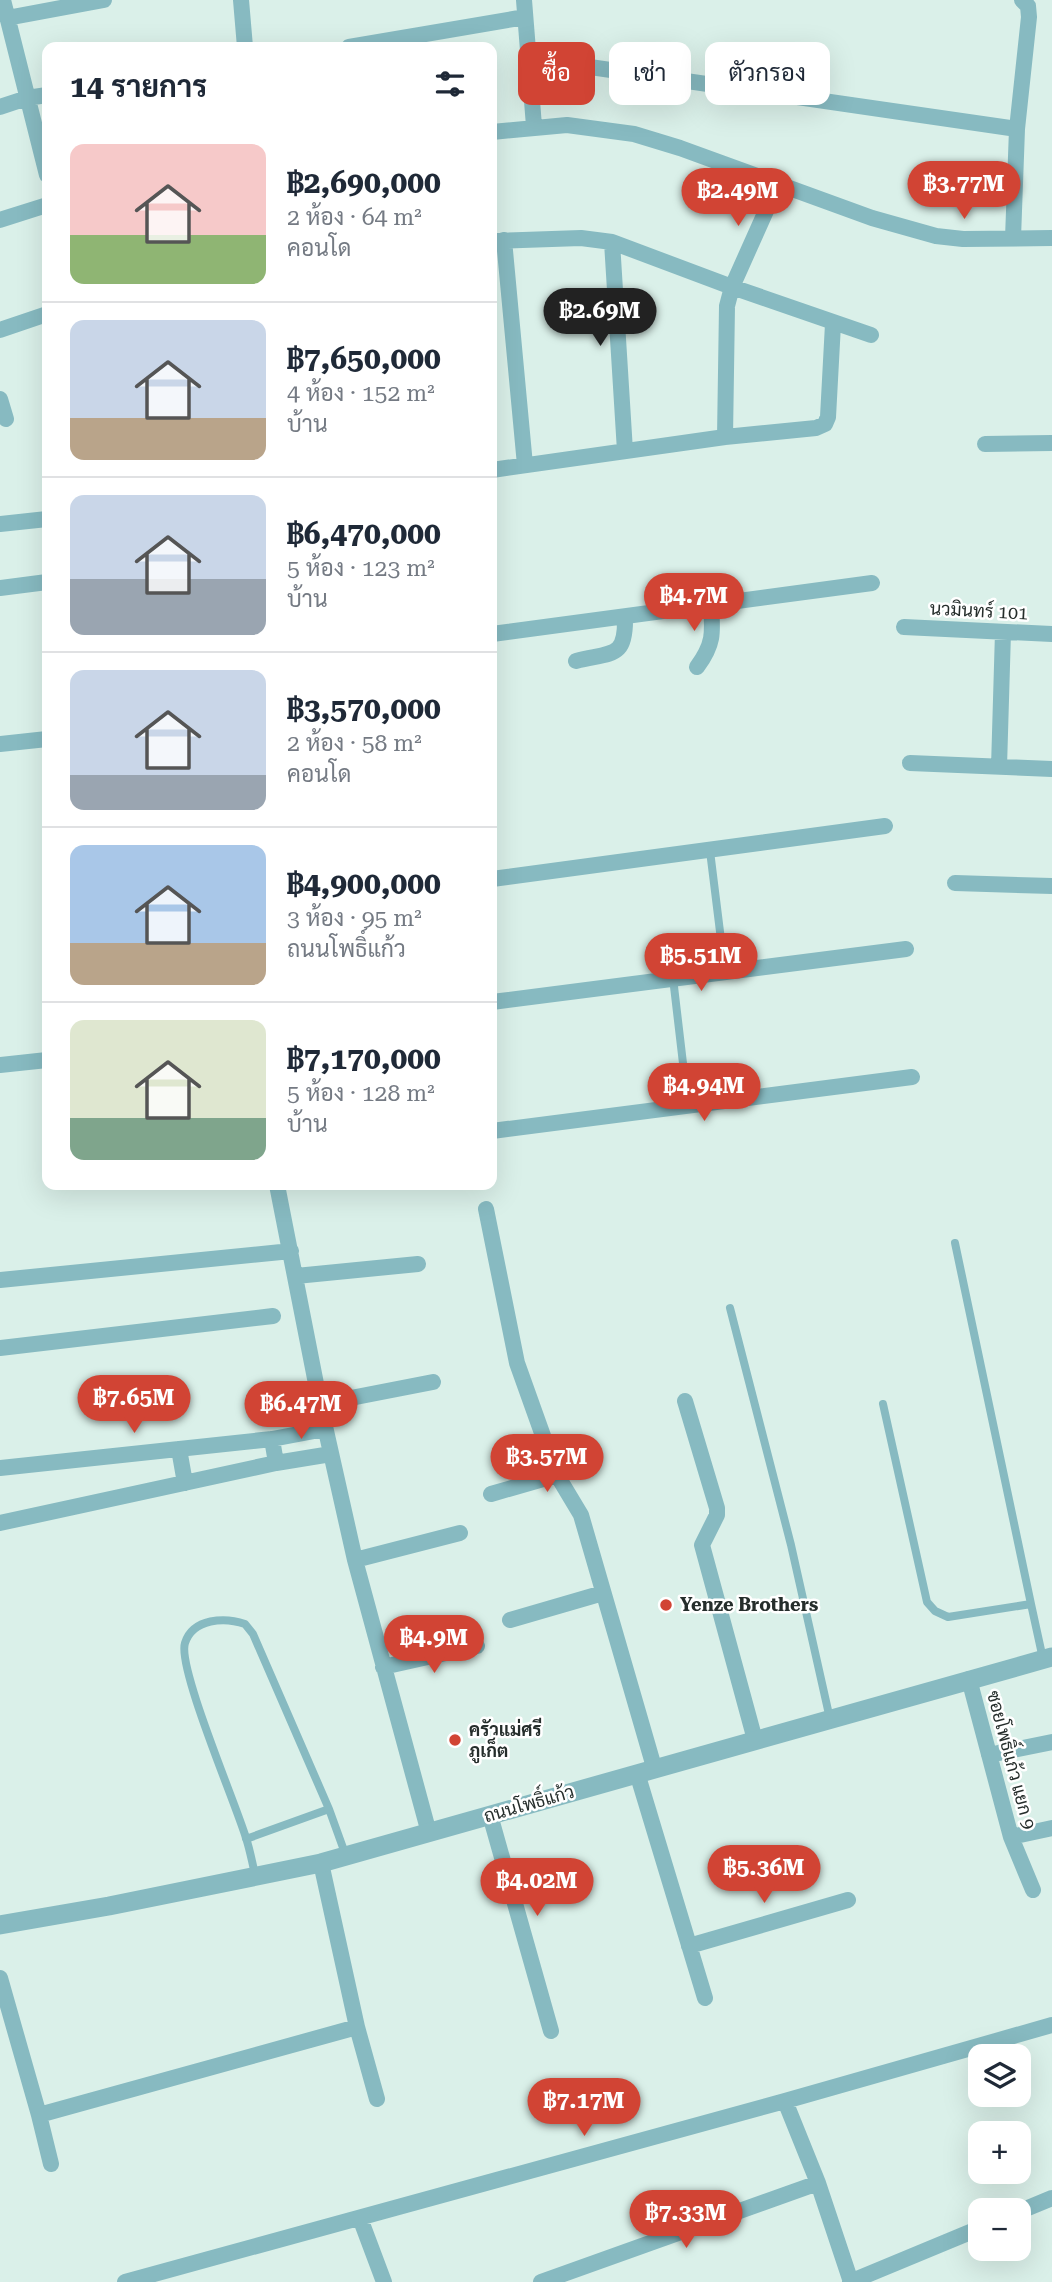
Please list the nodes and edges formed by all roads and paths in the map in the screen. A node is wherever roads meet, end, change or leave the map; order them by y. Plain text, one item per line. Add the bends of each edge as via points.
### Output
1 (104, 0) edge
2 (241, 0) edge
3 (524, 0) edge
4 (1022, 0) edge
5 (2, 1) edge
6 (8, 18) junction
7 (526, 18) junction
8 (245, 42) edge
9 (380, 42) edge
10 (527, 42) edge
11 (595, 68) edge
12 (42, 96) edge
13 (27, 98) junction
14 (532, 105) edge
15 (0, 107) edge
16 (534, 126) junction
17 (1017, 129) junction
18 (497, 131) edge
19 (42, 156) edge
20 (778, 184) junction
21 (42, 207) edge
22 (0, 220) edge
23 (1013, 238) junction
24 (1052, 238) edge
25 (498, 241) edge
26 (612, 242) junction
27 (732, 287) junction
28 (42, 316) edge
29 (833, 324) junction
30 (0, 330) edge
31 (871, 335) dead end
32 (0, 399) edge
33 (6, 419) dead end
34 (725, 437) junction
35 (985, 443) dead end
36 (1052, 443) edge
37 (625, 451) junction
38 (524, 465) junction
39 (497, 469) edge
40 (42, 520) edge
41 (0, 524) edge
42 (42, 583) edge
43 (872, 583) dead end
44 (0, 588) edge
45 (711, 605) junction
46 (625, 617) junction
47 (904, 627) dead end
48 (1003, 632) junction
49 (497, 633) edge
50 (1052, 634) edge
51 (576, 662) dead end
52 (697, 667) dead end
53 (42, 740) edge
54 (0, 744) edge
55 (910, 763) dead end
56 (999, 767) junction
57 (1052, 769) edge
58 (885, 826) dead end
59 (710, 851) junction
60 (497, 878) edge
61 (955, 883) dead end
62 (1052, 886) edge
63 (906, 949) dead end
64 (725, 972) junction
65 (673, 978) junction
66 (497, 1001) edge
67 (42, 1061) edge
68 (0, 1065) edge
69 (912, 1077) dead end
70 (688, 1106) junction
71 (497, 1130) edge
72 (278, 1190) edge
73 (486, 1209) dead end
74 (955, 1243) dead end
75 (292, 1251) junction
76 (418, 1264) dead end
77 (296, 1276) junction
78 (0, 1280) edge
79 (730, 1308) dead end
80 (273, 1316) dead end
81 (0, 1348) edge
82 (433, 1382) dead end
83 (685, 1401) dead end
84 (320, 1404) junction
85 (883, 1404) dead end
86 (325, 1429) junction
87 (272, 1439) junction
88 (179, 1449) junction
89 (331, 1454) junction
90 (276, 1463) junction
91 (0, 1468) edge
92 (557, 1475) junction
93 (185, 1483) junction
94 (491, 1494) dead end
95 (0, 1523) edge
96 (460, 1533) dead end
97 (355, 1560) junction
98 (603, 1593) junction
99 (1031, 1604) junction
100 (510, 1619) dead end
101 (477, 1646) dead end
102 (1048, 1658) edge
103 (383, 1667) junction
104 (969, 1679) junction
105 (831, 1719) junction
106 (755, 1740) junction
107 (1052, 1742) edge
108 (989, 1755) junction
109 (645, 1770) junction
110 (329, 1809) junction
111 (490, 1815) junction
112 (1052, 1828) edge
113 (429, 1833) junction
114 (1011, 1837) junction
115 (246, 1839) junction
116 (346, 1856) junction
117 (321, 1863) junction
118 (256, 1877) junction
119 (1032, 1890) dead end
120 (848, 1900) dead end
121 (0, 1925) edge
122 (689, 1946) junction
123 (0, 1978) edge
124 (705, 1998) dead end
125 (1052, 2025) edge
126 (357, 2027) junction
127 (551, 2031) dead end
128 (377, 2099) dead end
129 (785, 2101) junction
130 (39, 2115) junction
131 (51, 2164) dead end
132 (818, 2183) junction
133 (1052, 2198) edge
134 (1031, 2207) edge
135 (360, 2218) junction
136 (968, 2233) edge
137 (125, 2282) edge
138 (384, 2282) edge
139 (541, 2282) edge
140 (850, 2282) edge

1 - 6 street
2 - 8 street
3 - 7 street
4 - 17 street via 1029,18
5 - 6 street
6 - 13 street
7 - 9 street
7 - 10 street
11 - 17 street
12 - 13 street
13 - 15 street
13 - 19 street
14 - 16 street
16 - 18 street
16 - 20 street via 567,125 634,134
17 - 23 street
20 - 23 street via 936,236
20 - 27 street
21 - 22 street
23 - 24 street
25 - 26 street via 582,238
25 - 38 street
26 - 27 street
26 - 37 street
27 - 29 street
27 - 34 street via 725,325
28 - 30 street
29 - 31 street
29 - 34 street via 830,407 825,424
32 - 33 street
34 - 37 street
35 - 36 street
37 - 38 street
38 - 39 street
40 - 41 street
42 - 44 street
43 - 45 street
45 - 46 street
45 - 52 street via 711,642
46 - 49 street
46 - 51 street via 622,647
47 - 48 street, นวมินทร์ 101
48 - 50 street, นวมินทร์ 101
48 - 56 street
53 - 54 street
55 - 56 street
56 - 57 street
58 - 59 street
59 - 60 street
59 - 64 lane
61 - 62 street
63 - 64 street
64 - 65 street
65 - 66 street
65 - 70 lane
67 - 68 street
69 - 70 street
70 - 71 street
72 - 75 street
73 - 92 street via 517,1363
74 - 99 lane
75 - 77 street
75 - 78 street
76 - 77 street
77 - 84 street
79 - 105 lane
80 - 81 street
82 - 84 street
83 - 106 street via 717,1508 702,1545
84 - 86 street
85 - 99 lane via 926,1602 948,1617
86 - 87 street
86 - 89 street
87 - 88 street
87 - 90 street
88 - 91 street
88 - 93 street
89 - 90 street
89 - 97 street
90 - 93 street
92 - 94 street
92 - 98 street via 581,1516
93 - 95 street
96 - 97 street
97 - 103 street
98 - 100 street
98 - 109 street
99 - 102 lane
101 - 103 street
102 - 104 street, ถนนโพธิ์แก้ว
103 - 113 street
104 - 105 street, ถนนโพธิ์แก้ว
104 - 108 street, ซอยโพธิ์เเก้ว แยก 9
105 - 106 street, ถนนโพธิ์แก้ว
106 - 109 street, ถนนโพธิ์แก้ว
107 - 108 street
108 - 114 street, ซอยโพธิ์เเก้ว แยก 9
109 - 111 street, ถนนโพธิ์แก้ว
109 - 122 street
110 - 115 lane
110 - 115 lane via 253,1634 234,1619 203,1624 191,1632 184,1656
110 - 116 lane
111 - 113 street, ถนนโพธิ์แก้ว
111 - 127 street
112 - 114 street
113 - 116 street, ถนนโพธิ์แก้ว
114 - 119 street, ซอยโพธิ์เเก้ว แยก 9
115 - 118 lane
116 - 117 street, ถนนโพธิ์แก้ว
117 - 118 street, ถนนโพธิ์แก้ว
117 - 126 street
118 - 121 street, ถนนโพธิ์แก้ว
120 - 122 street
122 - 124 street
123 - 130 street
125 - 129 street
126 - 128 street
126 - 130 street
129 - 132 street
129 - 135 street
130 - 131 street
132 - 139 street
132 - 140 street
133 - 134 street
135 - 137 street
135 - 138 street
136 - 140 street

